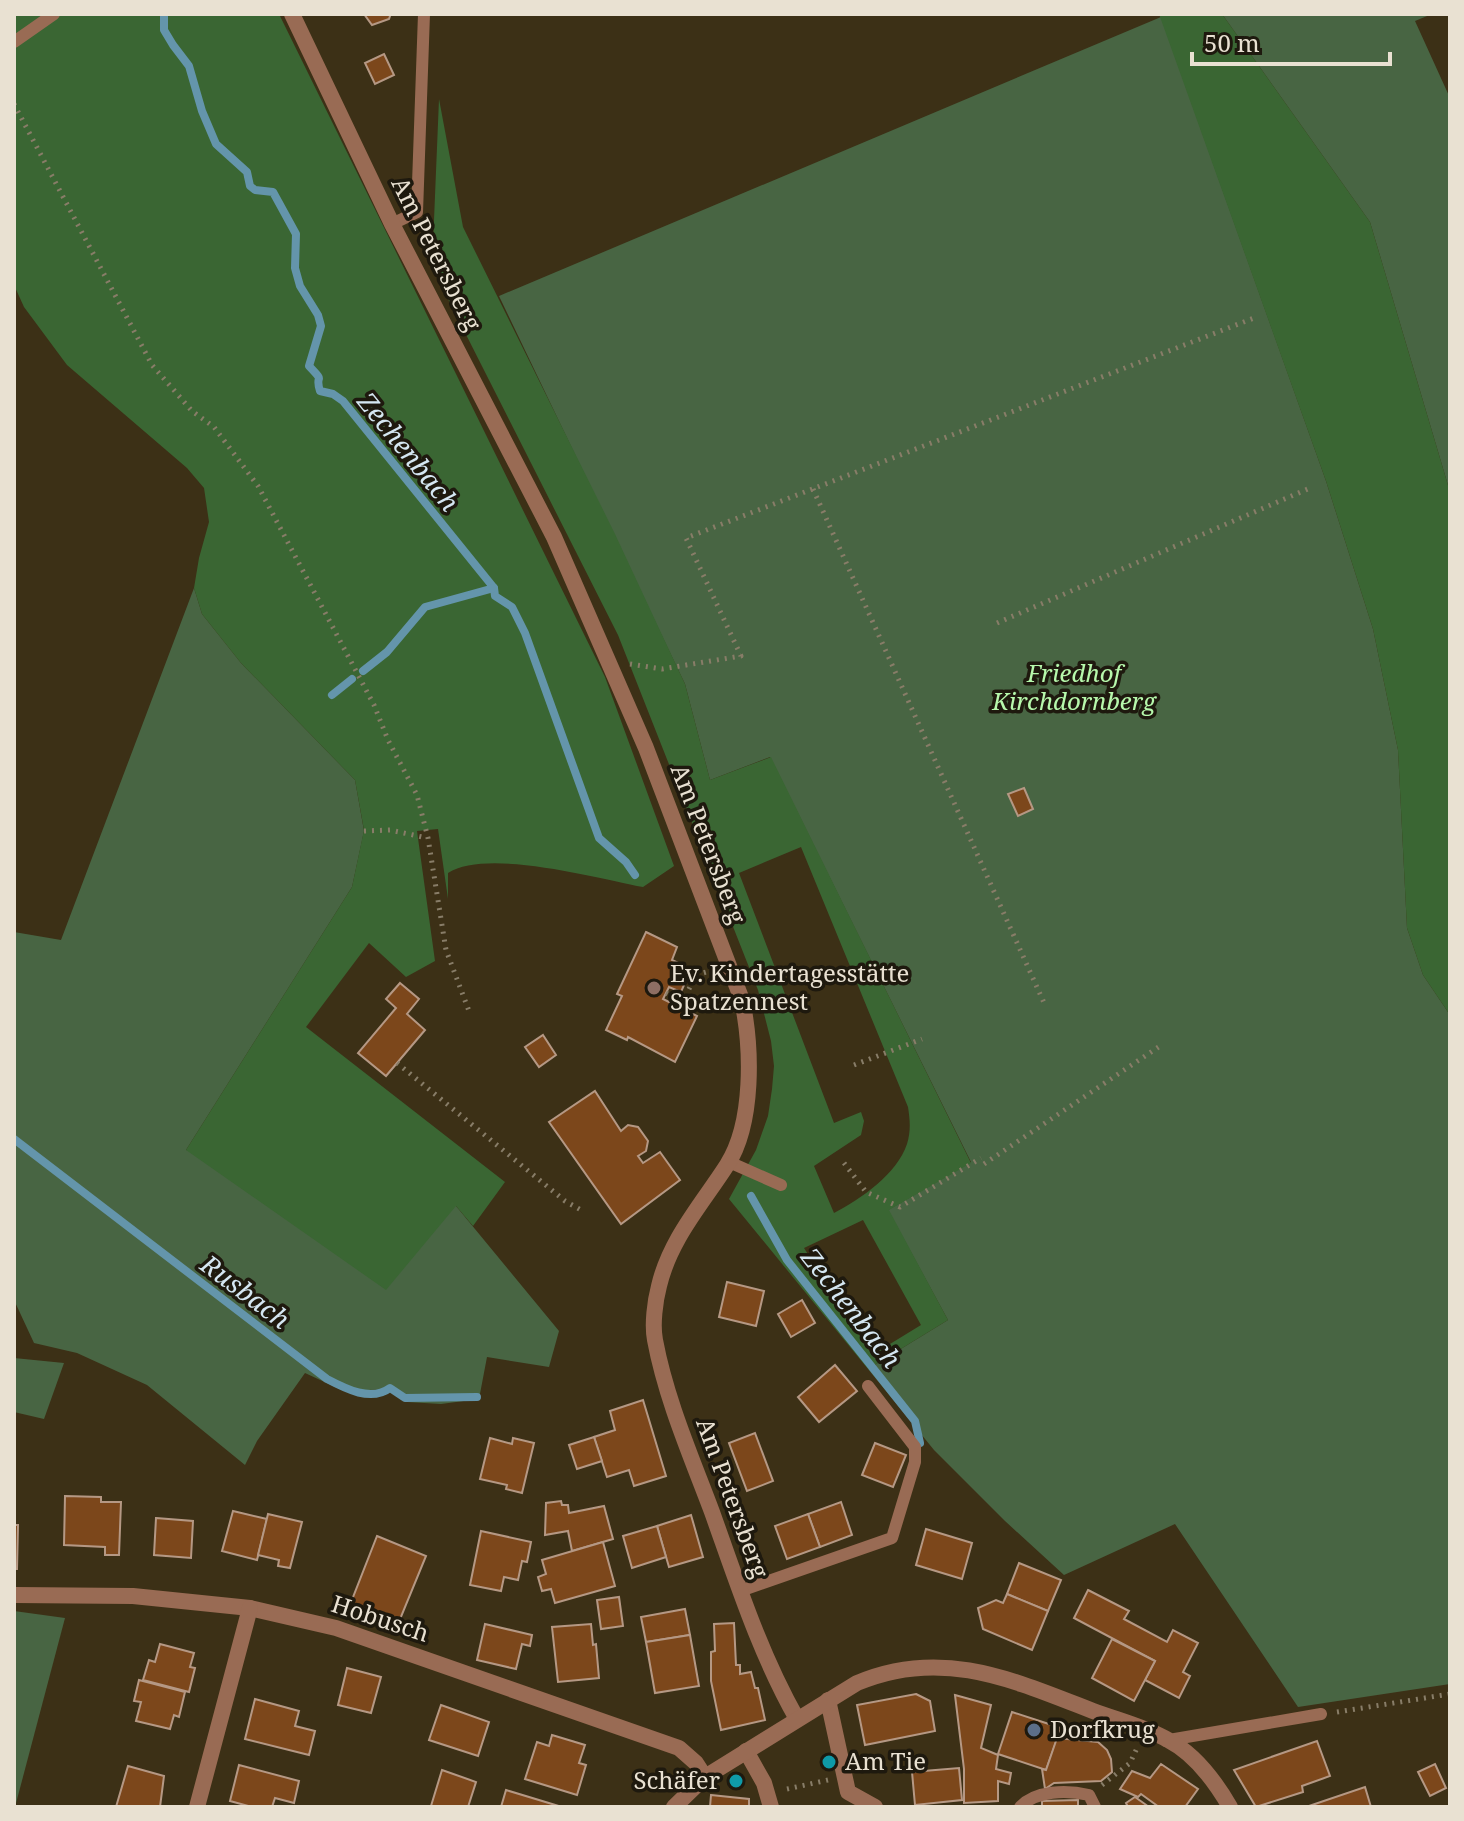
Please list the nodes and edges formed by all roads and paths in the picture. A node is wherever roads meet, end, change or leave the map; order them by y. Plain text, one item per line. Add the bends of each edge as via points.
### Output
1 (54, 14) edge
2 (292, 14) edge
3 (424, 14) edge
4 (14, 42) edge
5 (14, 104) edge
6 (392, 224) junction
7 (1254, 318) dead end
8 (1310, 488) dead end
9 (813, 489) junction
10 (997, 623) dead end
11 (610, 661) junction
12 (364, 831) dead end
13 (428, 838) junction
14 (728, 964) junction
15 (666, 993) dead end
16 (1045, 1005) dead end
17 (469, 1011) dead end
18 (922, 1039) dead end
19 (1160, 1046) dead end
20 (397, 1063) dead end
21 (854, 1065) dead end
22 (729, 1162) junction
23 (844, 1163) dead end
24 (781, 1185) dead end
25 (581, 1210) dead end
26 (868, 1386) dead end
27 (740, 1591) junction
28 (14, 1595) edge
29 (250, 1608) junction
30 (1450, 1694) edge
31 (828, 1700) junction
32 (1321, 1714) joint
33 (797, 1719) junction
34 (1169, 1740) junction
35 (746, 1751) junction
36 (1130, 1763) dead end
37 (705, 1777) junction
38 (844, 1777) junction
39 (1093, 1792) dead end
40 (769, 1800) edge
41 (197, 1807) edge
42 (674, 1807) edge
43 (875, 1807) edge
44 (1020, 1807) edge
45 (1095, 1807) edge
46 (1230, 1807) edge

1 - 4 lane
2 - 6 street, Am Petersberg
3 - 6 lane via 417,212
5 - 13 path via 152,365 192,411 214,427 258,486 374,705 417,795
6 - 11 street, Am Petersberg via 554,537
7 - 9 path
8 - 10 path
9 - 11 path via 686,538 741,656 662,669
9 - 16 path
11 - 14 street, Am Petersberg
12 - 13 path via 401,831
13 - 17 path via 446,950
14 - 15 path via 696,975 683,1001
14 - 22 street, Am Petersberg via 747,1024 748,1062 742,1126
18 - 21 path
19 - 23 path via 983,1161 900,1207 866,1192
20 - 25 path
22 - 24 lane
22 - 27 street, Am Petersberg via 681,1230 659,1286 654,1336 671,1400
26 - 27 lane via 915,1447 892,1538
27 - 33 street, Am Petersberg
28 - 29 street, Hobusch via 133,1596
29 - 37 street, Hobusch via 336,1628 679,1748
29 - 41 street
30 - 32 path
31 - 33 street
31 - 34 street via 881,1673 958,1667 1011,1680
31 - 38 street
32 - 34 lane
33 - 35 street
34 - 46 street via 1197,1763
35 - 37 street
35 - 40 street
36 - 39 path
37 - 42 street
38 - 40 path
38 - 43 street via 848,1792
44 - 45 lane via 1040,1794 1077,1792 1089,1795

